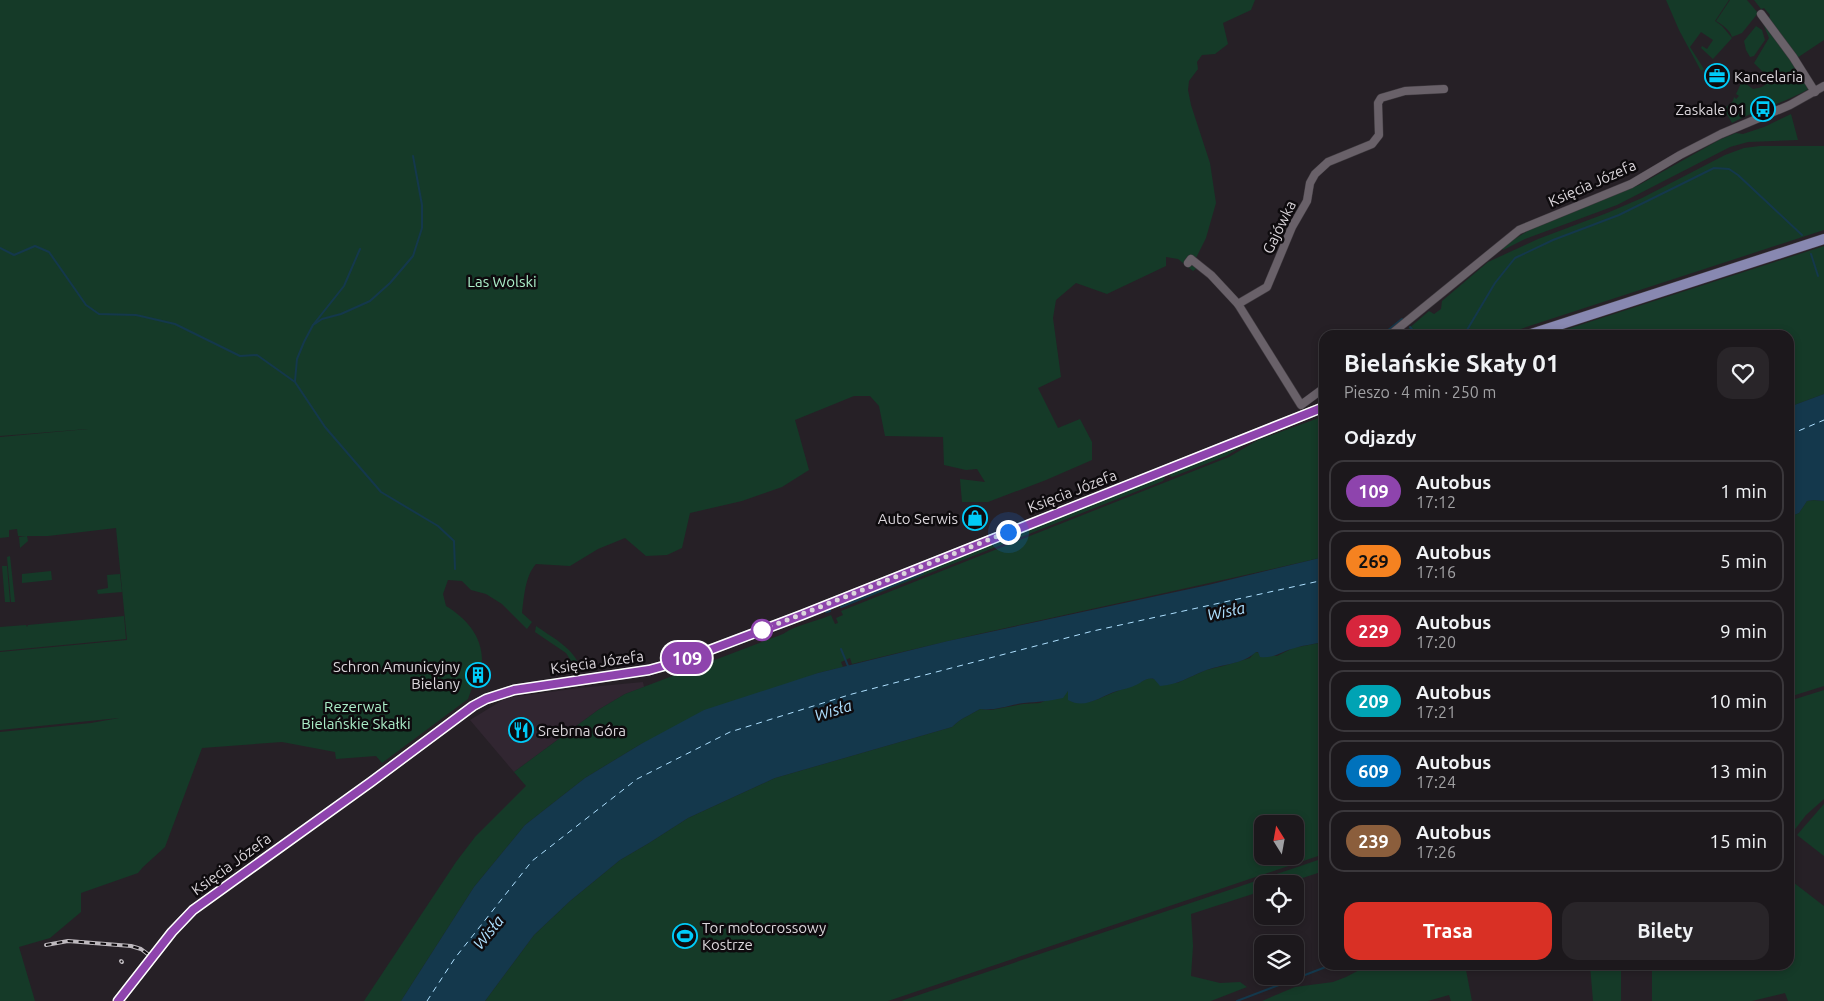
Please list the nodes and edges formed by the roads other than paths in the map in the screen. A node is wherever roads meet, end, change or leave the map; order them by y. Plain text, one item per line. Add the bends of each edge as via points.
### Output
1 (1761, 14) dead end
2 (1824, 86) edge
3 (1444, 89) dead end
4 (1815, 92) junction
5 (1824, 239) edge
6 (1188, 263) dead end
7 (1238, 304) junction
8 (1396, 330) edge
9 (1543, 330) edge
10 (1319, 392) edge
11 (1319, 409) edge
12 (118, 1001) edge

1 - 4 street
2 - 4 street, Księcia Józefa
3 - 7 street, Gajówka via 1405,91 1382,98 1378,104 1379,135 1372,144 1328,162 1315,174 1307,201 1292,227 1267,287
4 - 8 street, Księcia Józefa via 1705,142 1631,184 1518,230
5 - 9 main road
6 - 7 street via 1191,259 1211,275
7 - 10 street via 1301,405
11 - 12 main road, Księcia Józefa via 678,662 649,670 514,690 486,699 193,910

